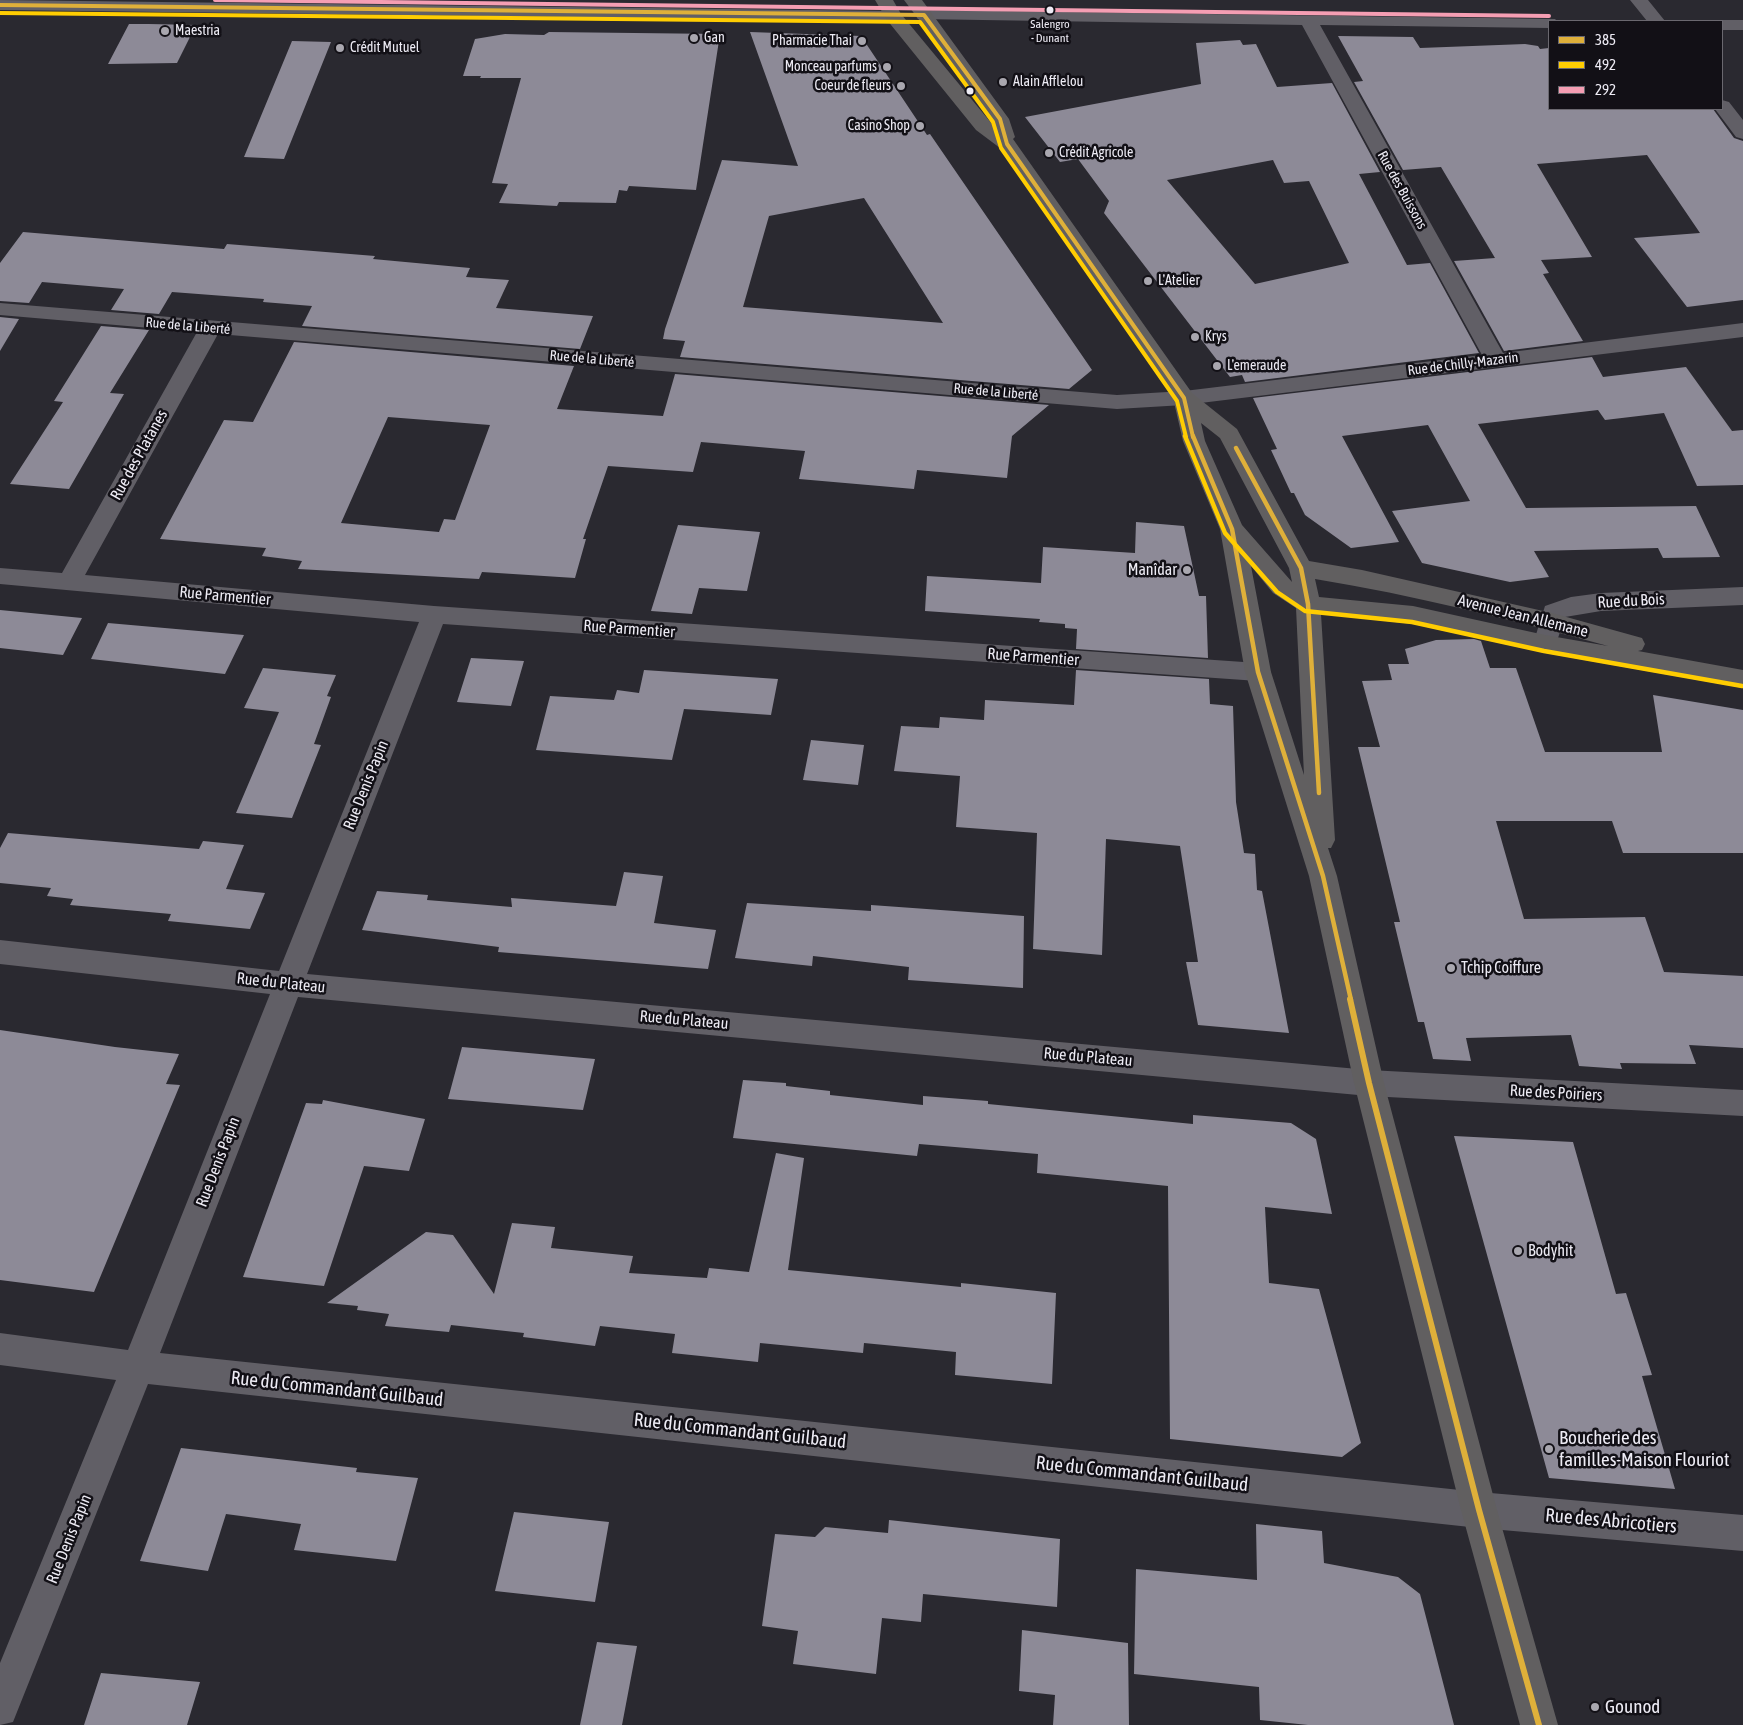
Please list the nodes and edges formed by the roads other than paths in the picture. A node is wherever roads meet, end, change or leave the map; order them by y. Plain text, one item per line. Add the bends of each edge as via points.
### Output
1 (1639, 0) edge
2 (163, 4) edge
3 (0, 5) edge
4 (888, 8) edge
5 (918, 8) edge
6 (1308, 20) junction
7 (1655, 20) edge
8 (1548, 23) edge
9 (1723, 25) edge
10 (1743, 25) edge
11 (1723, 107) edge
12 (1743, 133) edge
13 (1007, 144) junction
14 (0, 309) edge
15 (210, 328) junction
16 (1743, 330) edge
17 (1496, 360) junction
18 (1184, 398) junction
19 (1232, 529) junction
20 (1301, 568) junction
21 (0, 576) edge
22 (68, 583) junction
23 (1282, 587) junction
24 (1743, 596) edge
25 (1308, 604) junction
26 (434, 615) junction
27 (1250, 626) junction
28 (1549, 633) junction
29 (1258, 672) junction
30 (1743, 674) edge
31 (1743, 679) edge
32 (1323, 876) junction
33 (0, 952) edge
34 (287, 984) junction
35 (1369, 1083) junction
36 (1743, 1103) edge
37 (0, 1349) edge
38 (138, 1367) junction
39 (1480, 1510) junction
40 (1743, 1533) edge
41 (0, 1709) edge
42 (1539, 1725) edge

1 - 7 street
2 - 3 street
2 - 4 street
4 - 5 main road
4 - 13 main road via 983,126
5 - 6 street
5 - 13 main road via 1000,119
6 - 8 street
6 - 17 street, Rue des Buissons
9 - 10 street
11 - 12 street
13 - 18 main road
14 - 15 street, Rue de la Liberté
15 - 18 street, Rue de la Liberté via 1117,402
15 - 22 street, Rue des Platanes
16 - 17 street, Rue de Chilly-Mazarin
17 - 18 street, Rue de Chilly-Mazarin
18 - 19 main road via 1194,441
18 - 20 main road via 1229,434
19 - 23 main road
19 - 27 main road
20 - 23 main road
20 - 25 main road
20 - 28 main road, Avenue Jean Allemane via 1344,574
21 - 22 street, Rue Parmentier
22 - 26 street, Rue Parmentier
23 - 25 main road
23 - 27 main road
24 - 28 street, Rue du Bois via 1571,606 1554,612
25 - 28 main road, Avenue Jean Allemane
25 - 32 main road
26 - 29 street, Rue Parmentier
26 - 34 street, Rue Denis Papin
27 - 29 main road
28 - 30 main road, Avenue Jean Allemane
28 - 31 main road, Avenue Jean Allemane
29 - 32 main road
32 - 35 main road
33 - 34 street, Rue du Plateau
34 - 35 street, Rue du Plateau
34 - 38 street, Rue Denis Papin
35 - 36 street, Rue des Poiriers
35 - 39 main road
37 - 38 street, Rue du Commandant Guilbaud
38 - 39 street, Rue du Commandant Guilbaud
38 - 41 street, Rue Denis Papin
39 - 40 street, Rue des Abricotiers
39 - 42 main road

